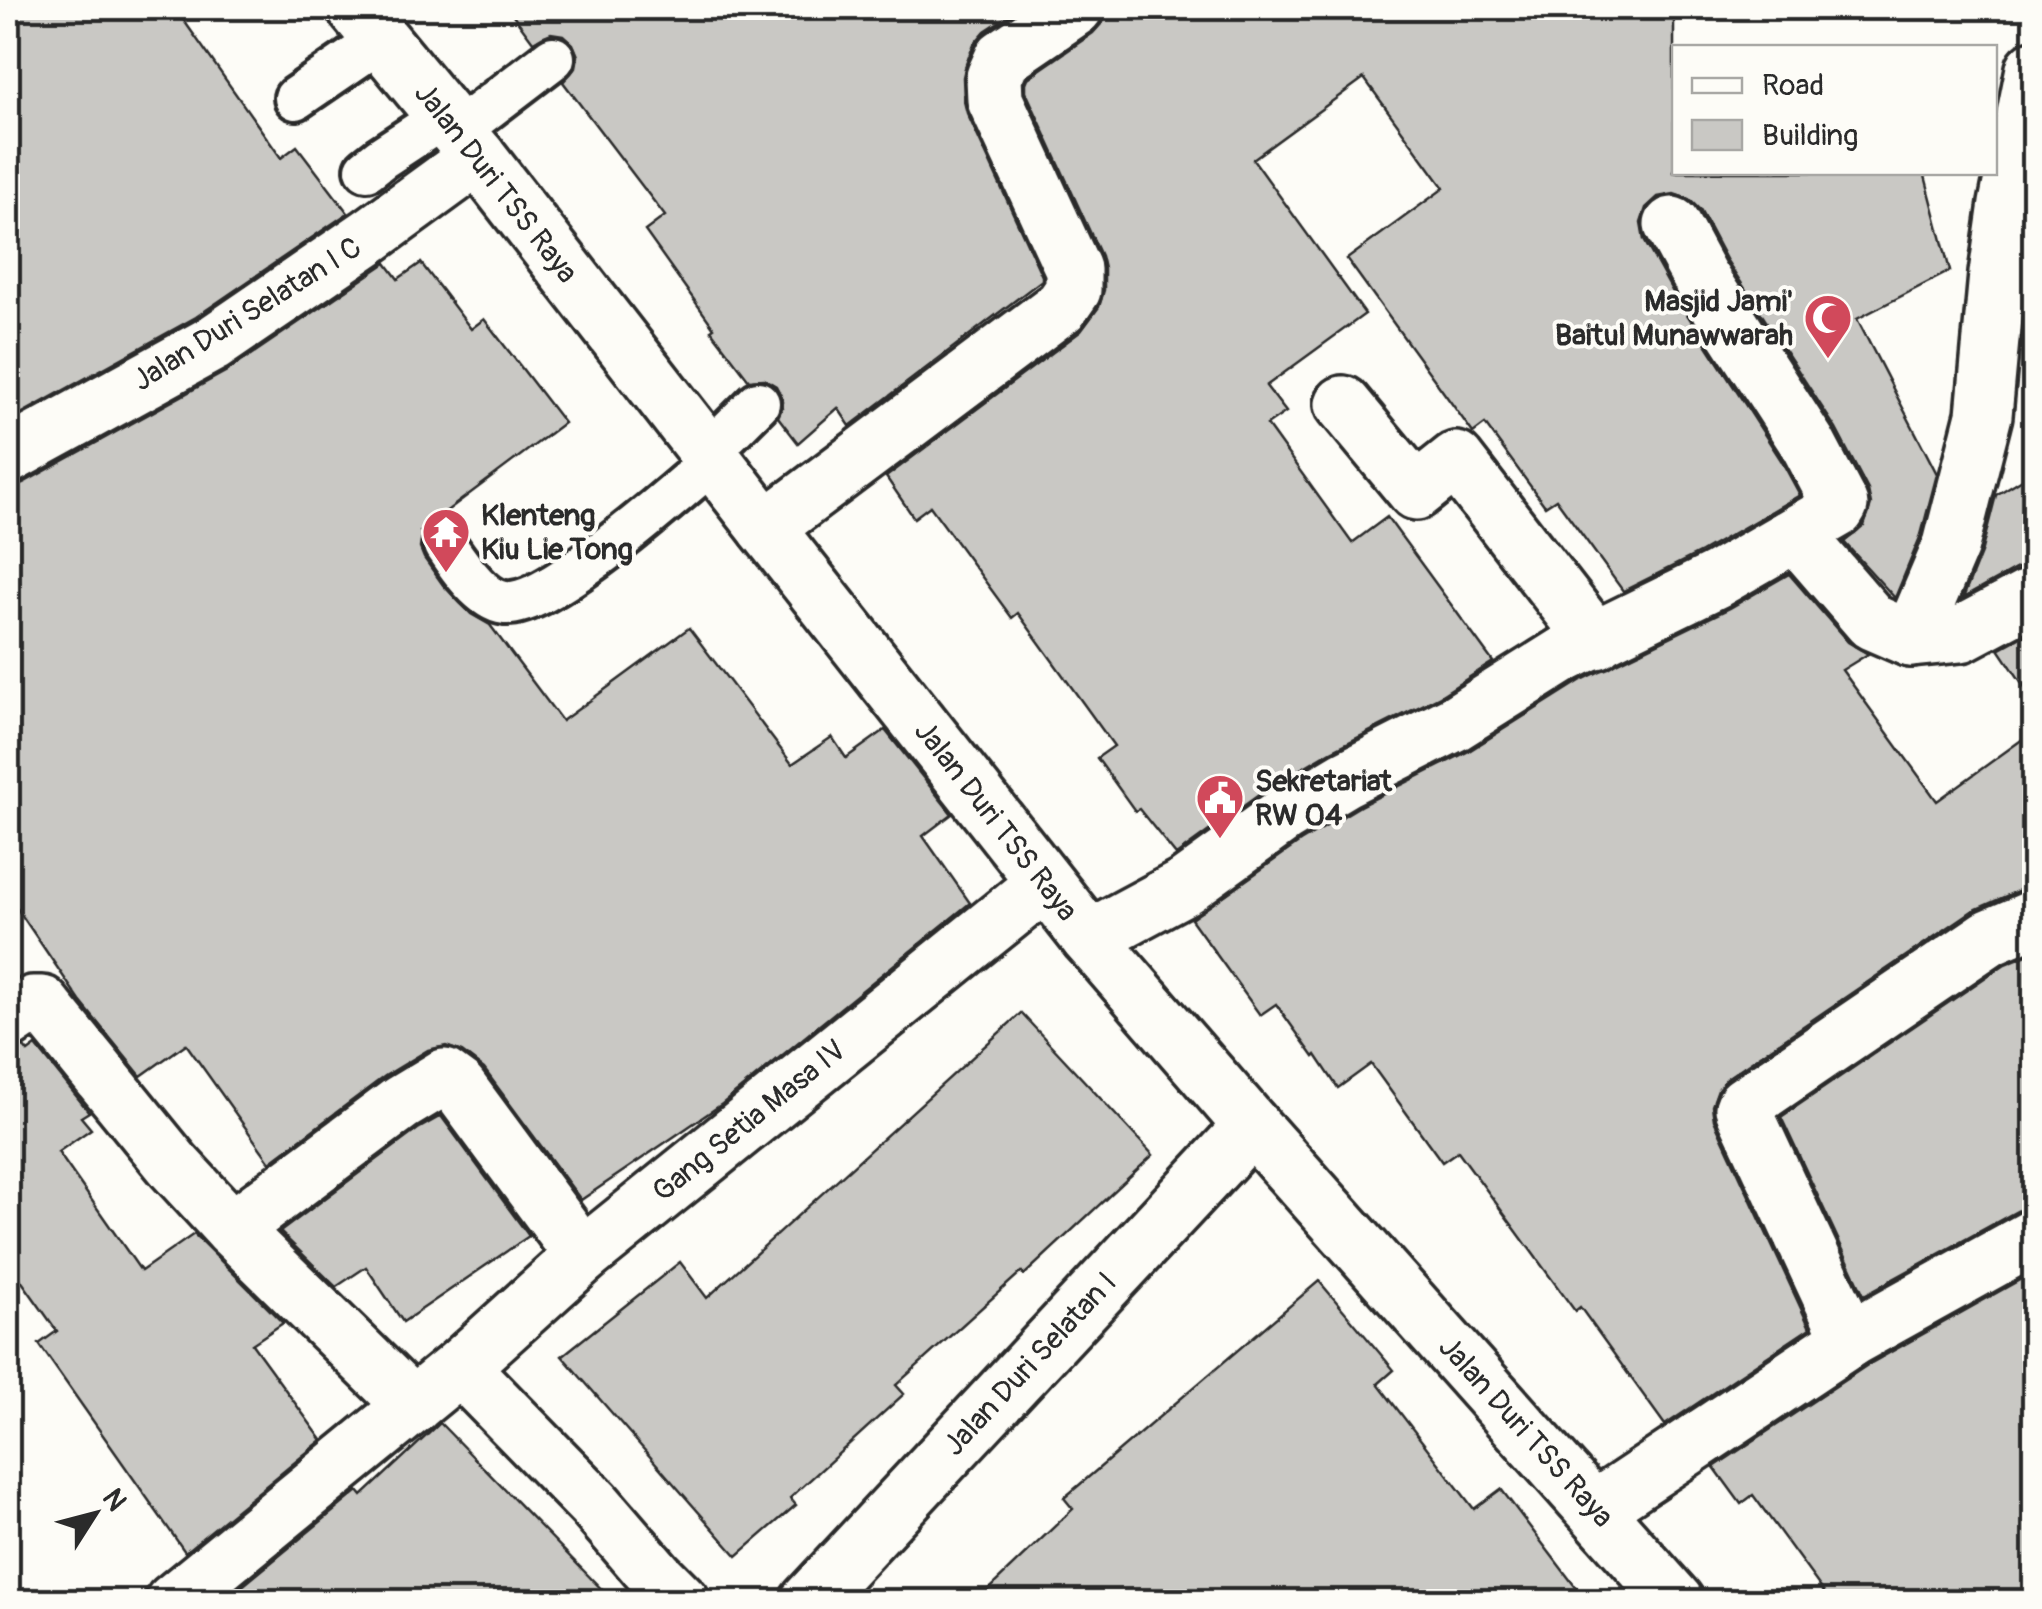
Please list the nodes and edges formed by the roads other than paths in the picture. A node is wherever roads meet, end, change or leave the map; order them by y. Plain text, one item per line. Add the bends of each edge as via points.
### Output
1 (1075, 8) edge
2 (368, 24) edge
3 (553, 58) dead end
4 (2034, 69) edge
5 (296, 98) dead end
6 (459, 135) junction
7 (2028, 139) edge
8 (368, 169) dead end
9 (1672, 225) dead end
10 (758, 403) dead end
11 (1343, 404) dead end
12 (710, 455) junction
13 (8, 456) edge
14 (766, 528) junction
15 (1796, 534) junction
16 (445, 545) dead end
17 (2034, 595) edge
18 (1911, 639) junction
19 (1596, 640) junction
20 (1045, 883) junction
21 (2034, 918) edge
22 (1089, 938) junction
23 (8, 1021) edge
24 (1252, 1126) junction
25 (232, 1229) junction
26 (2034, 1237) edge
27 (583, 1256) junction
28 (1850, 1339) junction
29 (460, 1367) junction
30 (412, 1406) junction
31 (1595, 1509) junction
32 (173, 1602) edge
33 (682, 1602) edge
34 (808, 1602) edge
35 (1676, 1602) edge

1 - 14 street via 1003,58 994,78 995,100 1073,270 1073,290 1062,306
2 - 5 lane
2 - 6 street, Jalan Duri TSS Raya
3 - 6 lane
4 - 7 street
6 - 8 lane via 381,158
6 - 12 street, Jalan Duri TSS Raya
6 - 13 street, Jalan Duri Selatan I C via 370,236 212,344
7 - 18 street via 2007,204 1984,415 1951,545
9 - 15 street via 1840,505
10 - 12 lane
11 - 19 street via 1416,492 1456,460
12 - 14 street, Jalan Duri TSS Raya
12 - 16 lane via 629,534 528,598 504,603 481,591
14 - 20 street, Jalan Duri TSS Raya
15 - 18 street via 1872,622
15 - 19 street
17 - 18 street via 1960,634
19 - 22 street via 1283,816 1186,886
20 - 22 street, Jalan Duri TSS Raya
20 - 27 street, Gang Setia Masa IV
21 - 28 street via 1990,937 1743,1108
22 - 24 street, Jalan Duri TSS Raya
23 - 25 street via 42,1004
24 - 31 street, Jalan Duri TSS Raya
24 - 34 street, Jalan Duri Selatan I
25 - 27 street via 444,1077 459,1088
25 - 30 street
26 - 28 street
27 - 29 street, Gang Setia Masa IV
28 - 31 street
29 - 30 street, Gang Setia Masa IV
29 - 33 street
30 - 32 street, Gang Setia Masa IV
31 - 35 street, Jalan Duri TSS Raya

